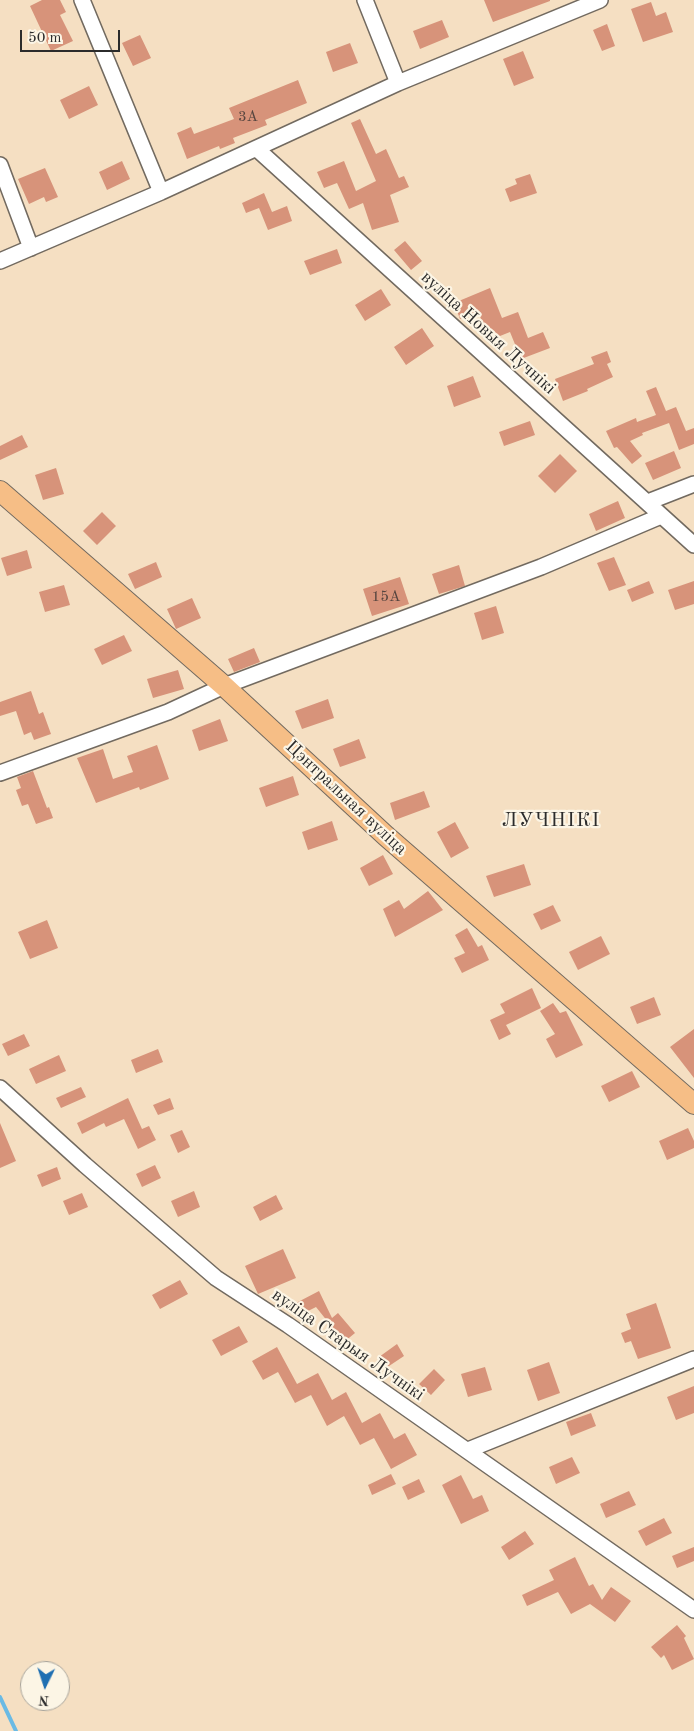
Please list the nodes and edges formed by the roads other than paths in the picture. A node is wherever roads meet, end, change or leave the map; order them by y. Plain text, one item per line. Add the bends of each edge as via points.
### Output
1 (82, 0) edge
2 (365, 0) edge
3 (600, 0) edge
4 (398, 83) junction
5 (257, 149) junction
6 (0, 165) edge
7 (161, 192) junction
8 (31, 248) junction
9 (0, 261) edge
10 (694, 484) edge
11 (0, 491) edge
12 (648, 502) junction
13 (661, 516) junction
14 (694, 545) edge
15 (224, 686) junction
16 (0, 773) edge
17 (0, 1088) edge
18 (694, 1104) edge
19 (694, 1359) edge
20 (468, 1450) junction
21 (694, 1610) edge

1 - 7 street
2 - 4 street
3 - 4 street
4 - 5 street
5 - 7 street
5 - 12 street, вуліца Новыя Лучнікі
6 - 8 street
7 - 8 street
8 - 9 street
10 - 12 street
11 - 15 main road, Цэнтральная вуліца
12 - 13 street, вуліца Новыя Лучнікі
13 - 14 street, вуліца Новыя Лучнікі
13 - 15 street via 541,567
15 - 16 street via 168,712
15 - 18 main road, Цэнтральная вуліца via 386,836
17 - 20 street, вуліца Старыя Лучнікі via 216,1278
19 - 20 street
20 - 21 street, вуліца Старыя Лучнікі

